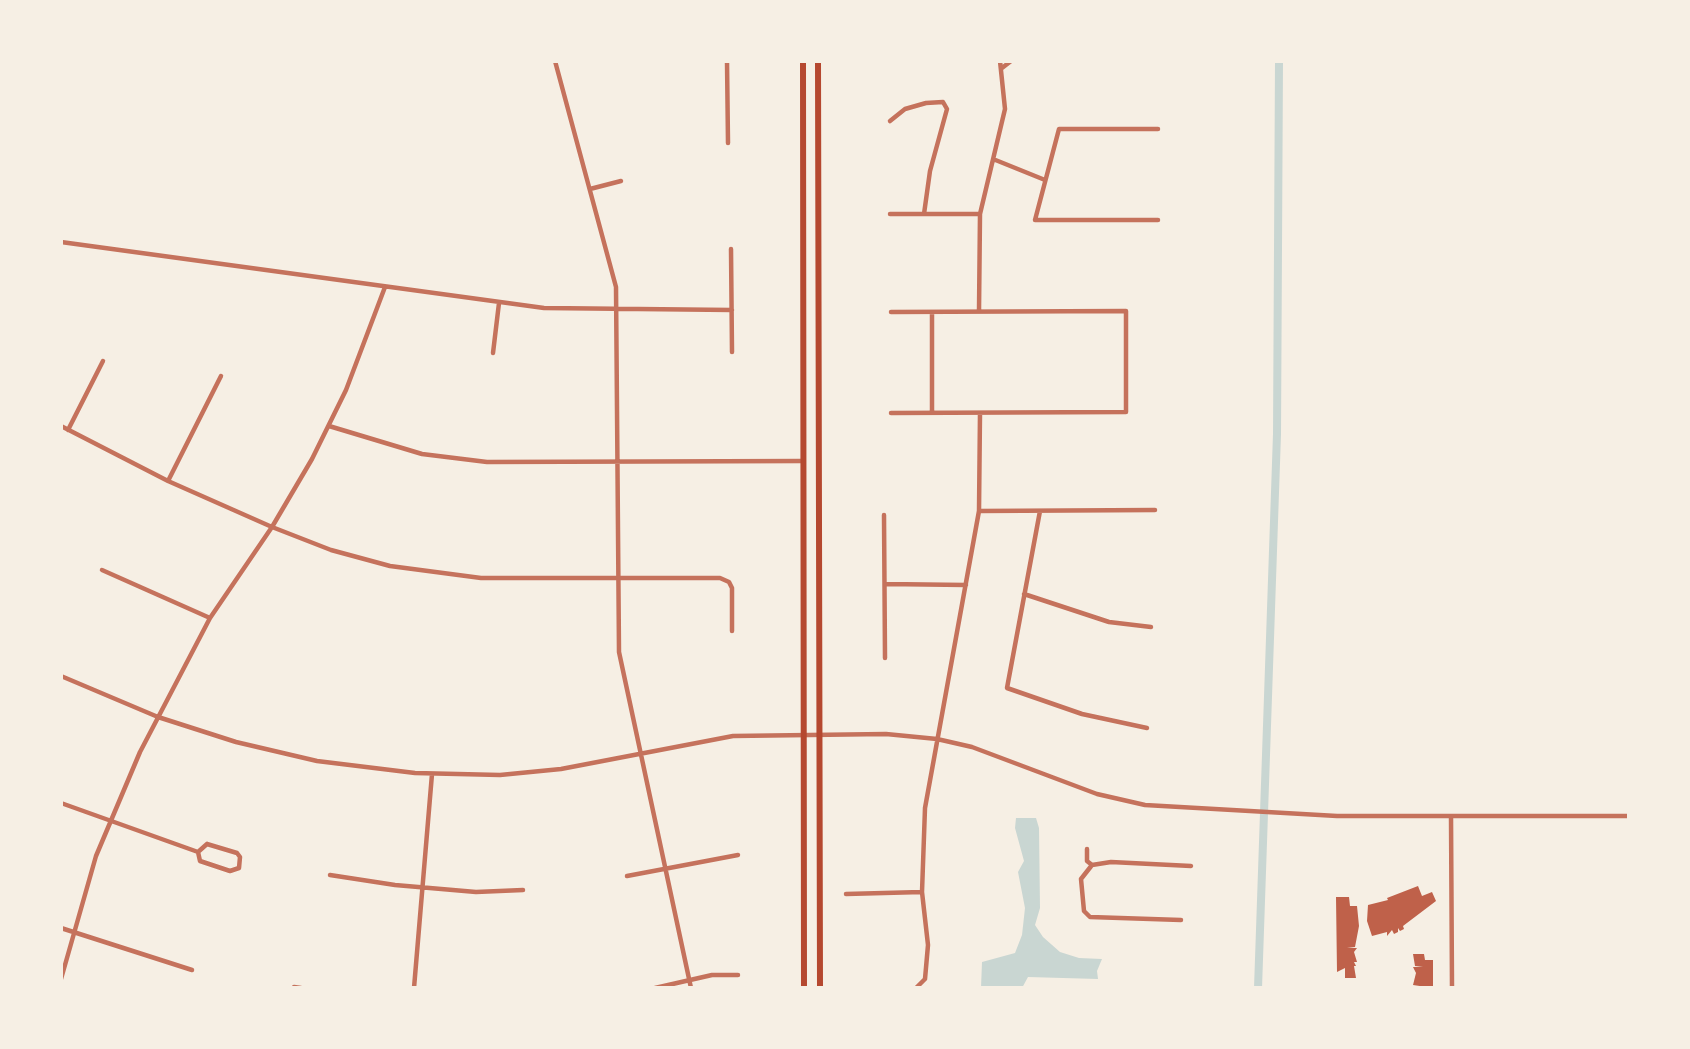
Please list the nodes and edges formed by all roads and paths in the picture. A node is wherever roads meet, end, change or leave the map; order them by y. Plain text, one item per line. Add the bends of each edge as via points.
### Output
1 (555, 61) edge
2 (727, 61) edge
3 (803, 61) edge
4 (818, 61) edge
5 (1000, 61) edge
6 (1012, 61) edge
7 (1002, 68) junction
8 (890, 121) dead end
9 (1158, 129) dead end
10 (727, 143) dead end
11 (993, 159) junction
12 (1045, 180) junction
13 (621, 181) dead end
14 (590, 189) junction
15 (891, 214) dead end
16 (924, 214) junction
17 (980, 214) junction
18 (1158, 220) dead end
19 (61, 242) edge
20 (731, 248) dead end
21 (385, 287) junction
22 (499, 303) junction
23 (616, 310) junction
24 (732, 310) junction
25 (891, 312) dead end
26 (932, 312) junction
27 (979, 312) junction
28 (732, 352) dead end
29 (492, 353) dead end
30 (103, 361) dead end
31 (221, 376) dead end
32 (891, 413) dead end
33 (932, 413) junction
34 (980, 413) junction
35 (61, 426) edge
36 (329, 426) junction
37 (68, 430) junction
38 (803, 461) junction
39 (617, 463) junction
40 (168, 481) junction
41 (1155, 510) dead end
42 (979, 511) junction
43 (1040, 511) junction
44 (884, 514) dead end
45 (272, 527) junction
46 (102, 570) dead end
47 (617, 578) junction
48 (885, 584) junction
49 (966, 585) junction
50 (1024, 594) junction
51 (210, 618) junction
52 (1151, 627) dead end
53 (732, 631) dead end
54 (885, 657) dead end
55 (61, 676) edge
56 (158, 717) junction
57 (1147, 728) dead end
58 (819, 733) junction
59 (803, 734) junction
60 (937, 739) junction
61 (640, 755) junction
62 (432, 774) junction
63 (61, 803) edge
64 (1451, 816) junction
65 (1629, 816) edge
66 (109, 822) junction
67 (1087, 849) dead end
68 (198, 852) junction
69 (738, 855) dead end
70 (1092, 865) junction
71 (1191, 866) dead end
72 (664, 867) junction
73 (330, 875) dead end
74 (627, 876) dead end
75 (422, 888) junction
76 (523, 890) dead end
77 (922, 892) junction
78 (846, 894) dead end
79 (1181, 920) dead end
80 (61, 928) edge
81 (73, 932) junction
82 (192, 970) dead end
83 (738, 975) dead end
84 (61, 979) edge
85 (689, 980) junction
86 (294, 987) edge
87 (301, 988) edge
88 (414, 988) edge
89 (655, 988) edge
90 (691, 988) edge
91 (804, 988) edge
92 (820, 988) edge
93 (916, 988) edge
94 (1452, 988) edge

1 - 14 street
2 - 10 street
3 - 38 main road
4 - 58 main road
5 - 7 street
6 - 7 street
7 - 11 street via 1005,109
8 - 16 street via 895,114 926,103 943,102 947,109
9 - 12 street via 1059,129
11 - 12 street
11 - 17 street
12 - 18 street via 1035,220
13 - 14 street
14 - 23 street via 614,276
15 - 16 street
16 - 17 street
17 - 27 street
19 - 21 street
20 - 24 street
21 - 22 street
21 - 36 street
22 - 23 street
22 - 29 street
23 - 24 street
23 - 39 street
24 - 28 street
25 - 26 street
26 - 27 street
26 - 33 street
27 - 34 street via 1126,311 1126,412
30 - 37 street
31 - 40 street
32 - 33 street
33 - 34 street
34 - 42 street
35 - 37 street
36 - 39 street via 387,446 454,459
36 - 45 street
37 - 40 street
38 - 39 street
38 - 59 main road
39 - 47 street
40 - 45 street
41 - 43 street
42 - 43 street
42 - 49 street
43 - 50 street
44 - 48 street
45 - 47 street via 331,550 420,571 481,578
45 - 51 street
46 - 51 street
47 - 53 street via 720,578 729,582
47 - 61 street via 619,652
48 - 49 street
48 - 54 street
49 - 60 street
50 - 52 street via 1109,622
50 - 57 street via 1007,688 1082,714
51 - 56 street
55 - 56 street
56 - 62 street via 284,754
56 - 66 street
58 - 59 street
58 - 60 street
58 - 92 main road
59 - 61 street via 733,736
59 - 91 main road
60 - 64 street via 1121,800 1252,813
60 - 77 street via 925,808
61 - 62 street via 524,773
61 - 72 street
62 - 75 street
63 - 66 street
64 - 65 street
64 - 94 street
66 - 68 street
66 - 81 street
67 - 70 street
68 - 68 street via 200,861 230,871 239,868 237,853 207,844
69 - 72 street
70 - 71 street
70 - 79 street via 1081,879 1084,911 1090,917
72 - 74 street
72 - 85 street
73 - 75 street
75 - 76 street
75 - 88 street
77 - 78 street
77 - 93 street via 928,945 925,979
80 - 81 street
81 - 82 street
81 - 84 street
83 - 85 street
85 - 89 street
85 - 90 street
86 - 87 street

